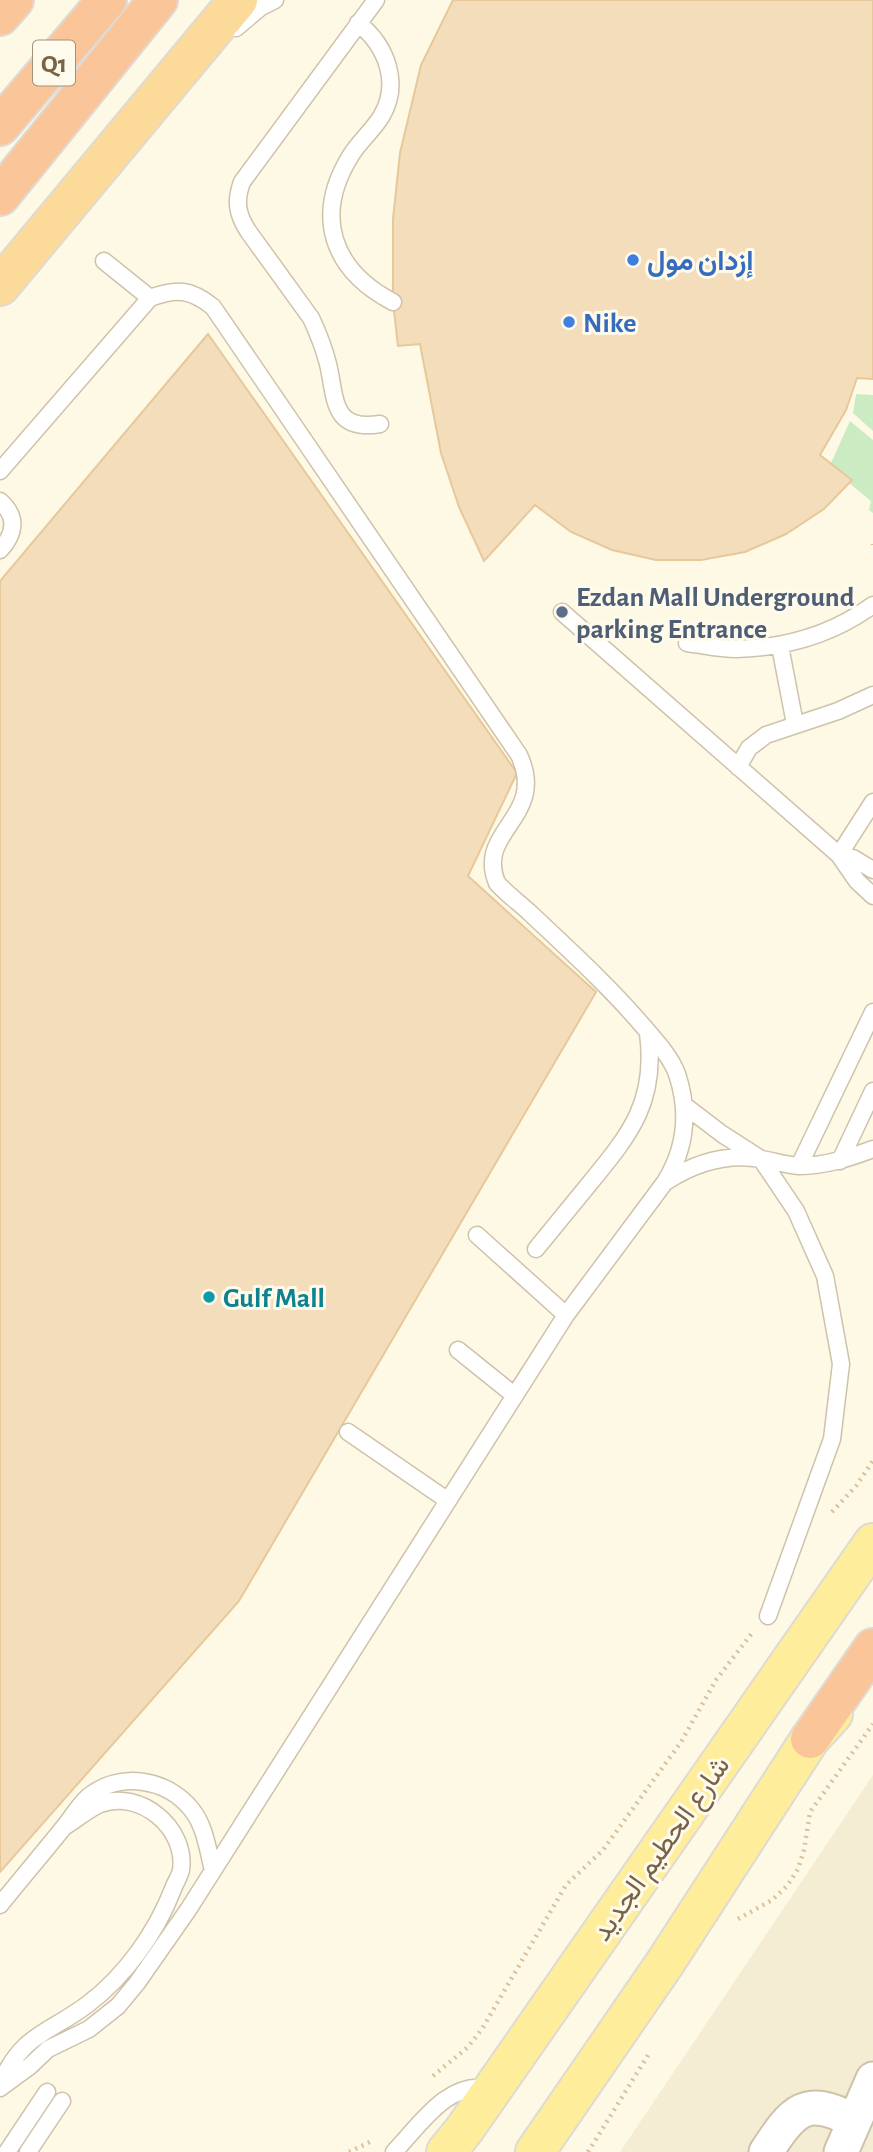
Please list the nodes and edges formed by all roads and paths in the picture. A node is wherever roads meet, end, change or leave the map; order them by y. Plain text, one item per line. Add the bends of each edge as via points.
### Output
1 (13, 0) edge
2 (107, 0) edge
3 (158, 0) edge
4 (238, 0) edge
5 (275, 0) edge
6 (376, 0) edge
7 (0, 16) edge
8 (358, 23) junction
9 (227, 39) dead end
10 (159, 120) dead end
11 (0, 126) edge
12 (0, 196) edge
13 (104, 261) dead end
14 (4, 292) edge
15 (150, 298) junction
16 (393, 302) dead end
17 (380, 424) dead end
18 (0, 471) edge
19 (0, 501) edge
20 (0, 550) edge
21 (873, 605) edge
22 (562, 612) dead end
23 (687, 643) dead end
24 (780, 646) junction
25 (873, 695) edge
26 (795, 724) junction
27 (738, 767) junction
28 (873, 802) edge
29 (839, 855) junction
30 (873, 870) edge
31 (873, 896) edge
32 (873, 1012) edge
33 (648, 1032) junction
34 (873, 1091) edge
35 (684, 1105) junction
36 (873, 1149) edge
37 (761, 1159) junction
38 (840, 1161) junction
39 (799, 1166) junction
40 (665, 1182) junction
41 (477, 1235) dead end
42 (536, 1249) dead end
43 (566, 1315) junction
44 (458, 1350) dead end
45 (514, 1395) junction
46 (348, 1432) dead end
47 (873, 1461) edge
48 (447, 1500) junction
49 (828, 1517) dead end
50 (873, 1543) edge
51 (768, 1616) joint
52 (873, 1648) edge
53 (873, 1669) edge
54 (873, 1724) edge
55 (810, 1739) junction
56 (64, 1827) junction
57 (213, 1870) junction
58 (0, 1905) edge
59 (731, 1929) dead end
60 (655, 2045) dead end
61 (430, 2078) dead end
62 (873, 2079) edge
63 (0, 2086) edge
64 (492, 2090) junction
65 (47, 2092) dead end
66 (62, 2101) dead end
67 (854, 2121) junction
68 (380, 2134) dead end
69 (454, 2145) edge
70 (7, 2152) edge
71 (28, 2152) edge
72 (349, 2152) edge
73 (394, 2152) edge
74 (535, 2152) edge
75 (588, 2152) edge
76 (766, 2152) edge
77 (841, 2152) edge

1 - 7 highway, Q1
2 - 11 highway, Q1
3 - 12 highway
4 - 14 highway
5 - 9 lane via 239,24
6 - 8 lane
8 - 16 lane via 384,54 389,69 388,102 341,175 331,224 348,267
8 - 17 lane via 242,182 237,207 248,231 311,318 325,351 337,409 356,424
10 - 14 lane
13 - 15 lane
15 - 18 lane
15 - 33 lane via 183,291 200,296 224,321 519,755 526,791 518,814 494,847 492,872 497,883 623,1002
19 - 20 lane via 13,526
21 - 24 lane via 821,634
22 - 27 lane
23 - 24 lane via 733,649
24 - 26 lane
25 - 26 lane
26 - 27 lane via 756,741
27 - 29 lane
28 - 29 lane
29 - 30 lane
29 - 31 lane
32 - 39 lane
33 - 35 lane via 676,1072
33 - 42 lane via 651,1054 645,1097 628,1137
34 - 38 lane
35 - 37 lane
35 - 40 lane via 683,1146
36 - 38 lane
37 - 39 lane
37 - 40 lane via 721,1159
37 - 51 lane via 796,1210 824,1276 841,1364 832,1439
38 - 39 lane
40 - 43 lane
41 - 43 lane
43 - 45 lane
44 - 45 lane
45 - 48 lane
46 - 48 lane
47 - 49 path
48 - 57 lane
50 - 64 main road, شارع الحطيم الجديد
51 - 61 path via 722,1671 681,1742 603,1850 566,1885 482,2029 450,2064
52 - 55 highway
53 - 55 main road
54 - 59 path via 810,1812 804,1850 787,1886 772,1900 739,1917
55 - 74 main road
56 - 57 lane via 87,1798 108,1785 131,1780 155,1783 176,1794 193,1811
56 - 58 lane
56 - 63 lane via 101,1804 141,1805 172,1830 180,1849 181,1870 166,1907 134,1957 88,2004 28,2042
57 - 63 lane via 118,2006 89,2029 48,2049
60 - 75 path
62 - 67 street
64 - 69 main road, شارع الحطيم الجديد
64 - 73 lane via 476,2086 444,2099
65 - 70 lane
66 - 71 lane
67 - 76 street via 825,2108 808,2108 792,2115
67 - 77 street
68 - 72 path

